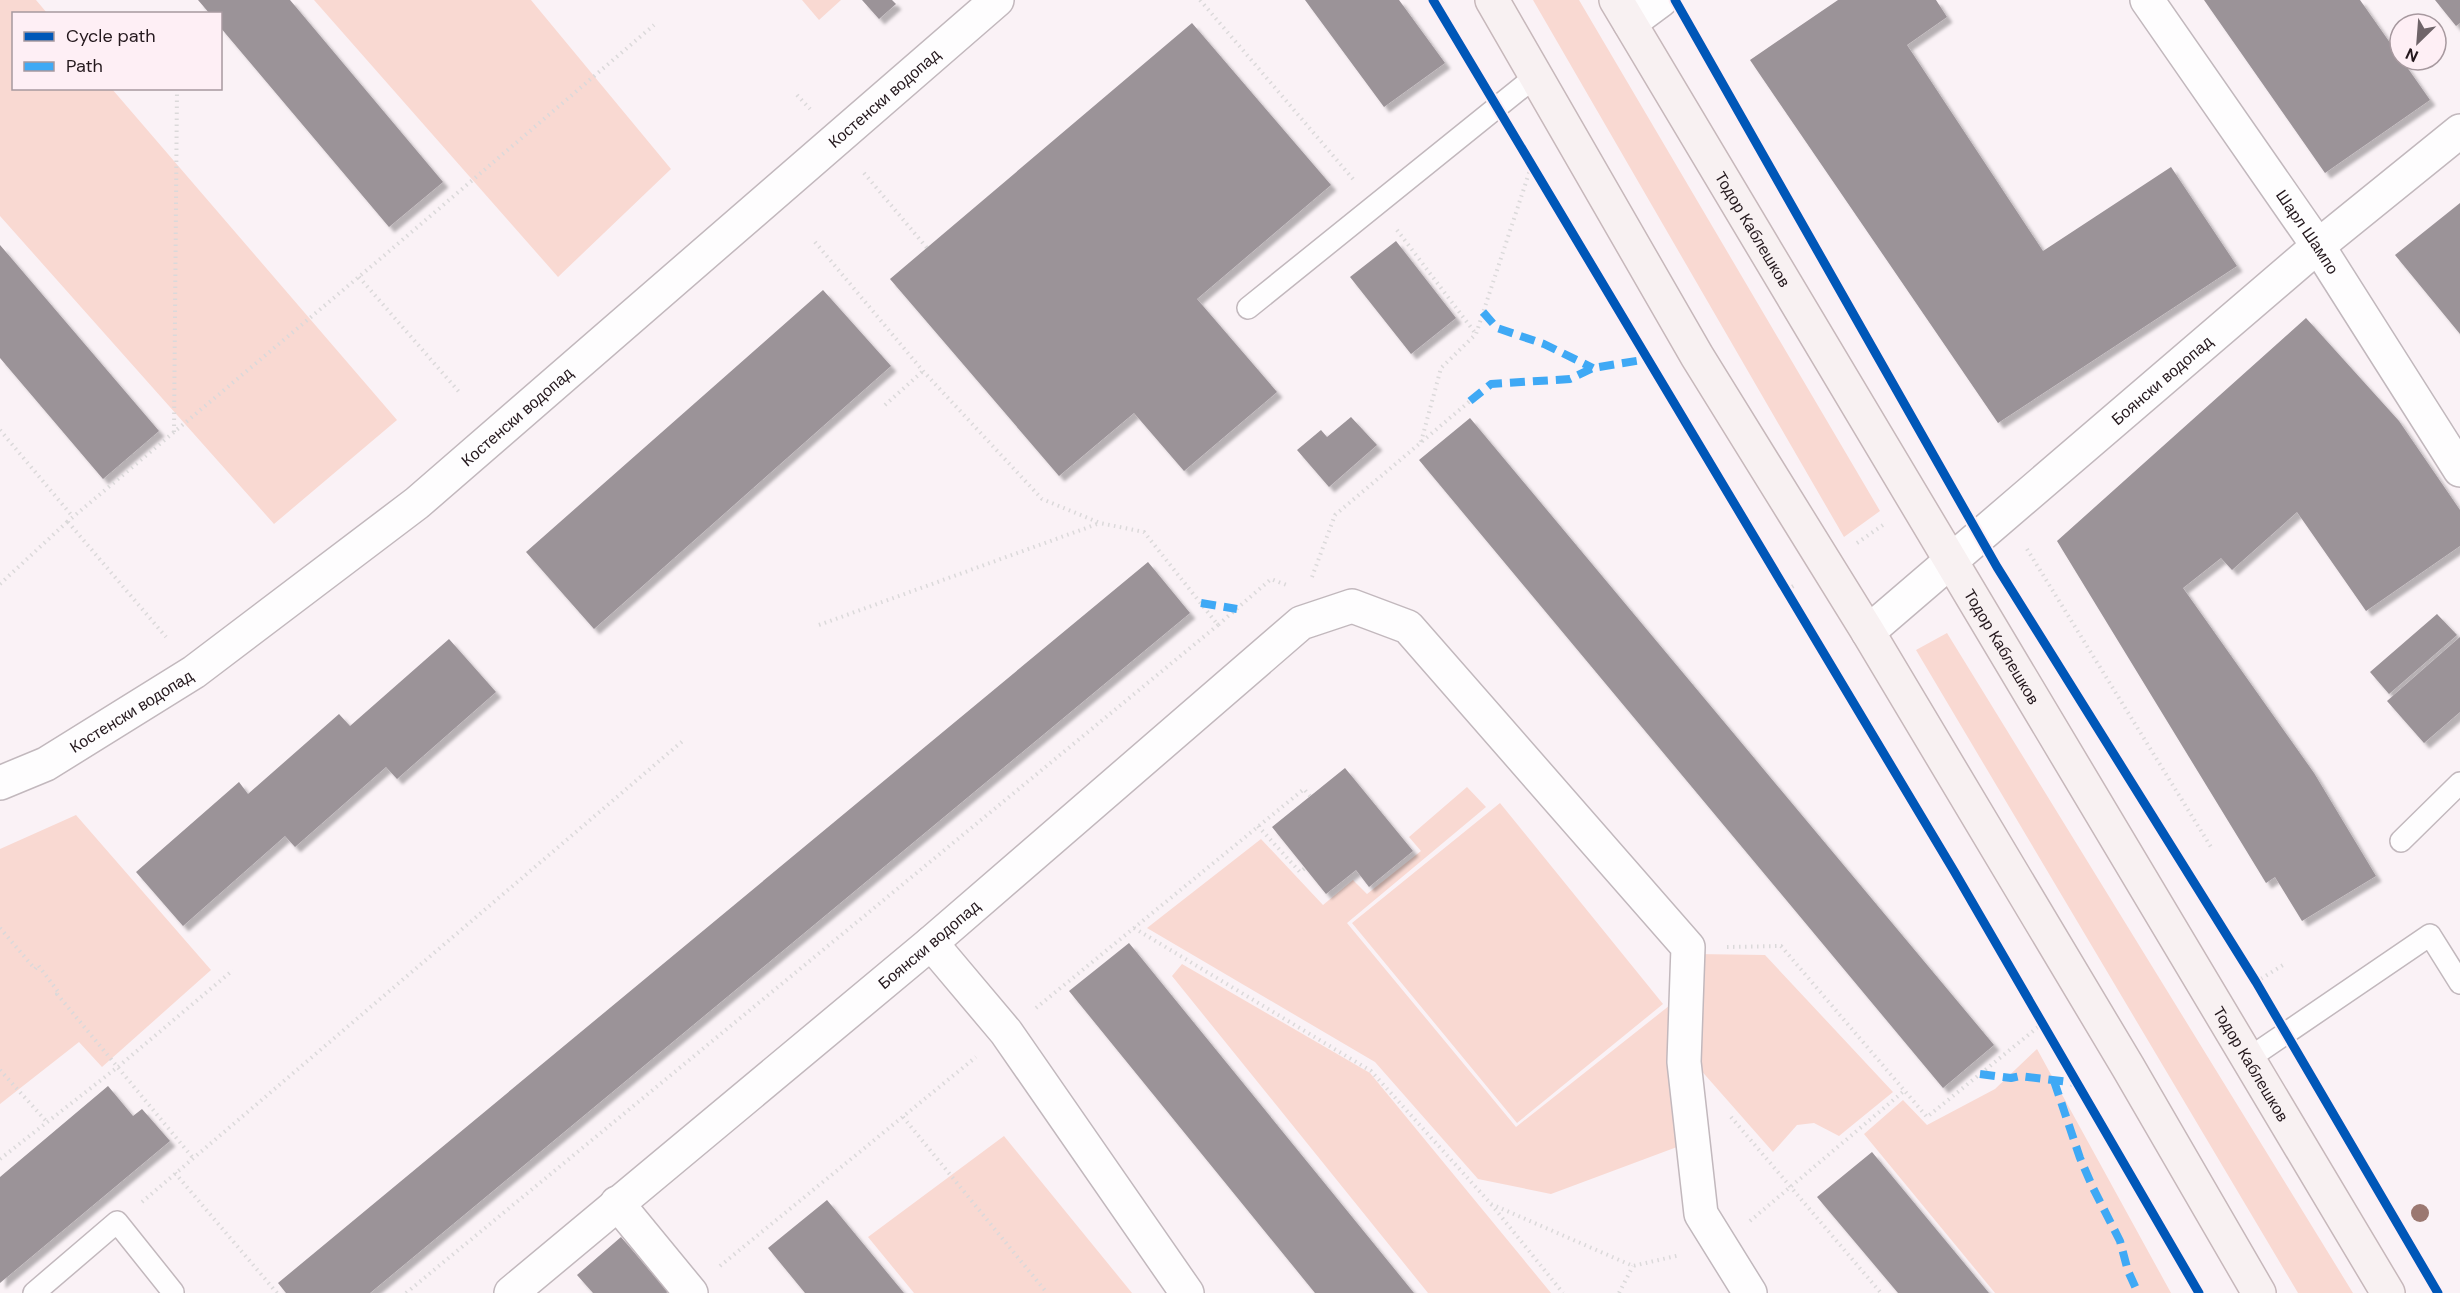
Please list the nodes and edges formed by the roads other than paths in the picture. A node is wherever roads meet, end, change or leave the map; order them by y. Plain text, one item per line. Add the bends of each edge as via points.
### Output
1 (997, 0) edge
2 (1492, 0) edge
3 (1661, 0) edge
4 (2147, 0) edge
5 (1623, 12) edge
6 (1537, 75) junction
7 (2460, 131) edge
8 (2318, 246) junction
9 (1248, 308) dead end
10 (2460, 470) edge
11 (1950, 561) junction
12 (1868, 632) junction
13 (0, 783) edge
14 (2460, 783) edge
15 (2401, 841) dead end
16 (931, 943) junction
17 (2460, 983) edge
18 (2248, 1059) junction
19 (617, 1203) junction
20 (173, 1292) edge
21 (690, 1292) edge
22 (34, 1293) edge
23 (511, 1293) edge
24 (1187, 1293) edge
25 (1750, 1293) edge
26 (2259, 1293) edge
27 (2388, 1293) edge

1 - 13 street, Костенски водопад via 417,503 194,672 46,764
2 - 6 main road
3 - 5 street
4 - 8 street, Шарл Шампо
5 - 11 main road, Тодор Каблешков
6 - 9 lane
6 - 12 main road via 1697,356
7 - 8 street, Боянски водопад
8 - 10 street, Шарл Шампо
8 - 11 street, Боянски водопад
11 - 12 street, Боянски водопад
11 - 18 main road, Тодор Каблешков
12 - 26 main road
14 - 15 lane
16 - 19 street, Боянски водопад
16 - 24 street via 1006,1032
16 - 25 street, Боянски водопад via 1301,623 1352,606 1408,627 1688,947 1685,1073 1701,1214
17 - 18 lane via 2430,935
18 - 27 main road, Тодор Каблешков
19 - 21 street
19 - 23 street, Боянски водопад
20 - 22 lane via 117,1222

